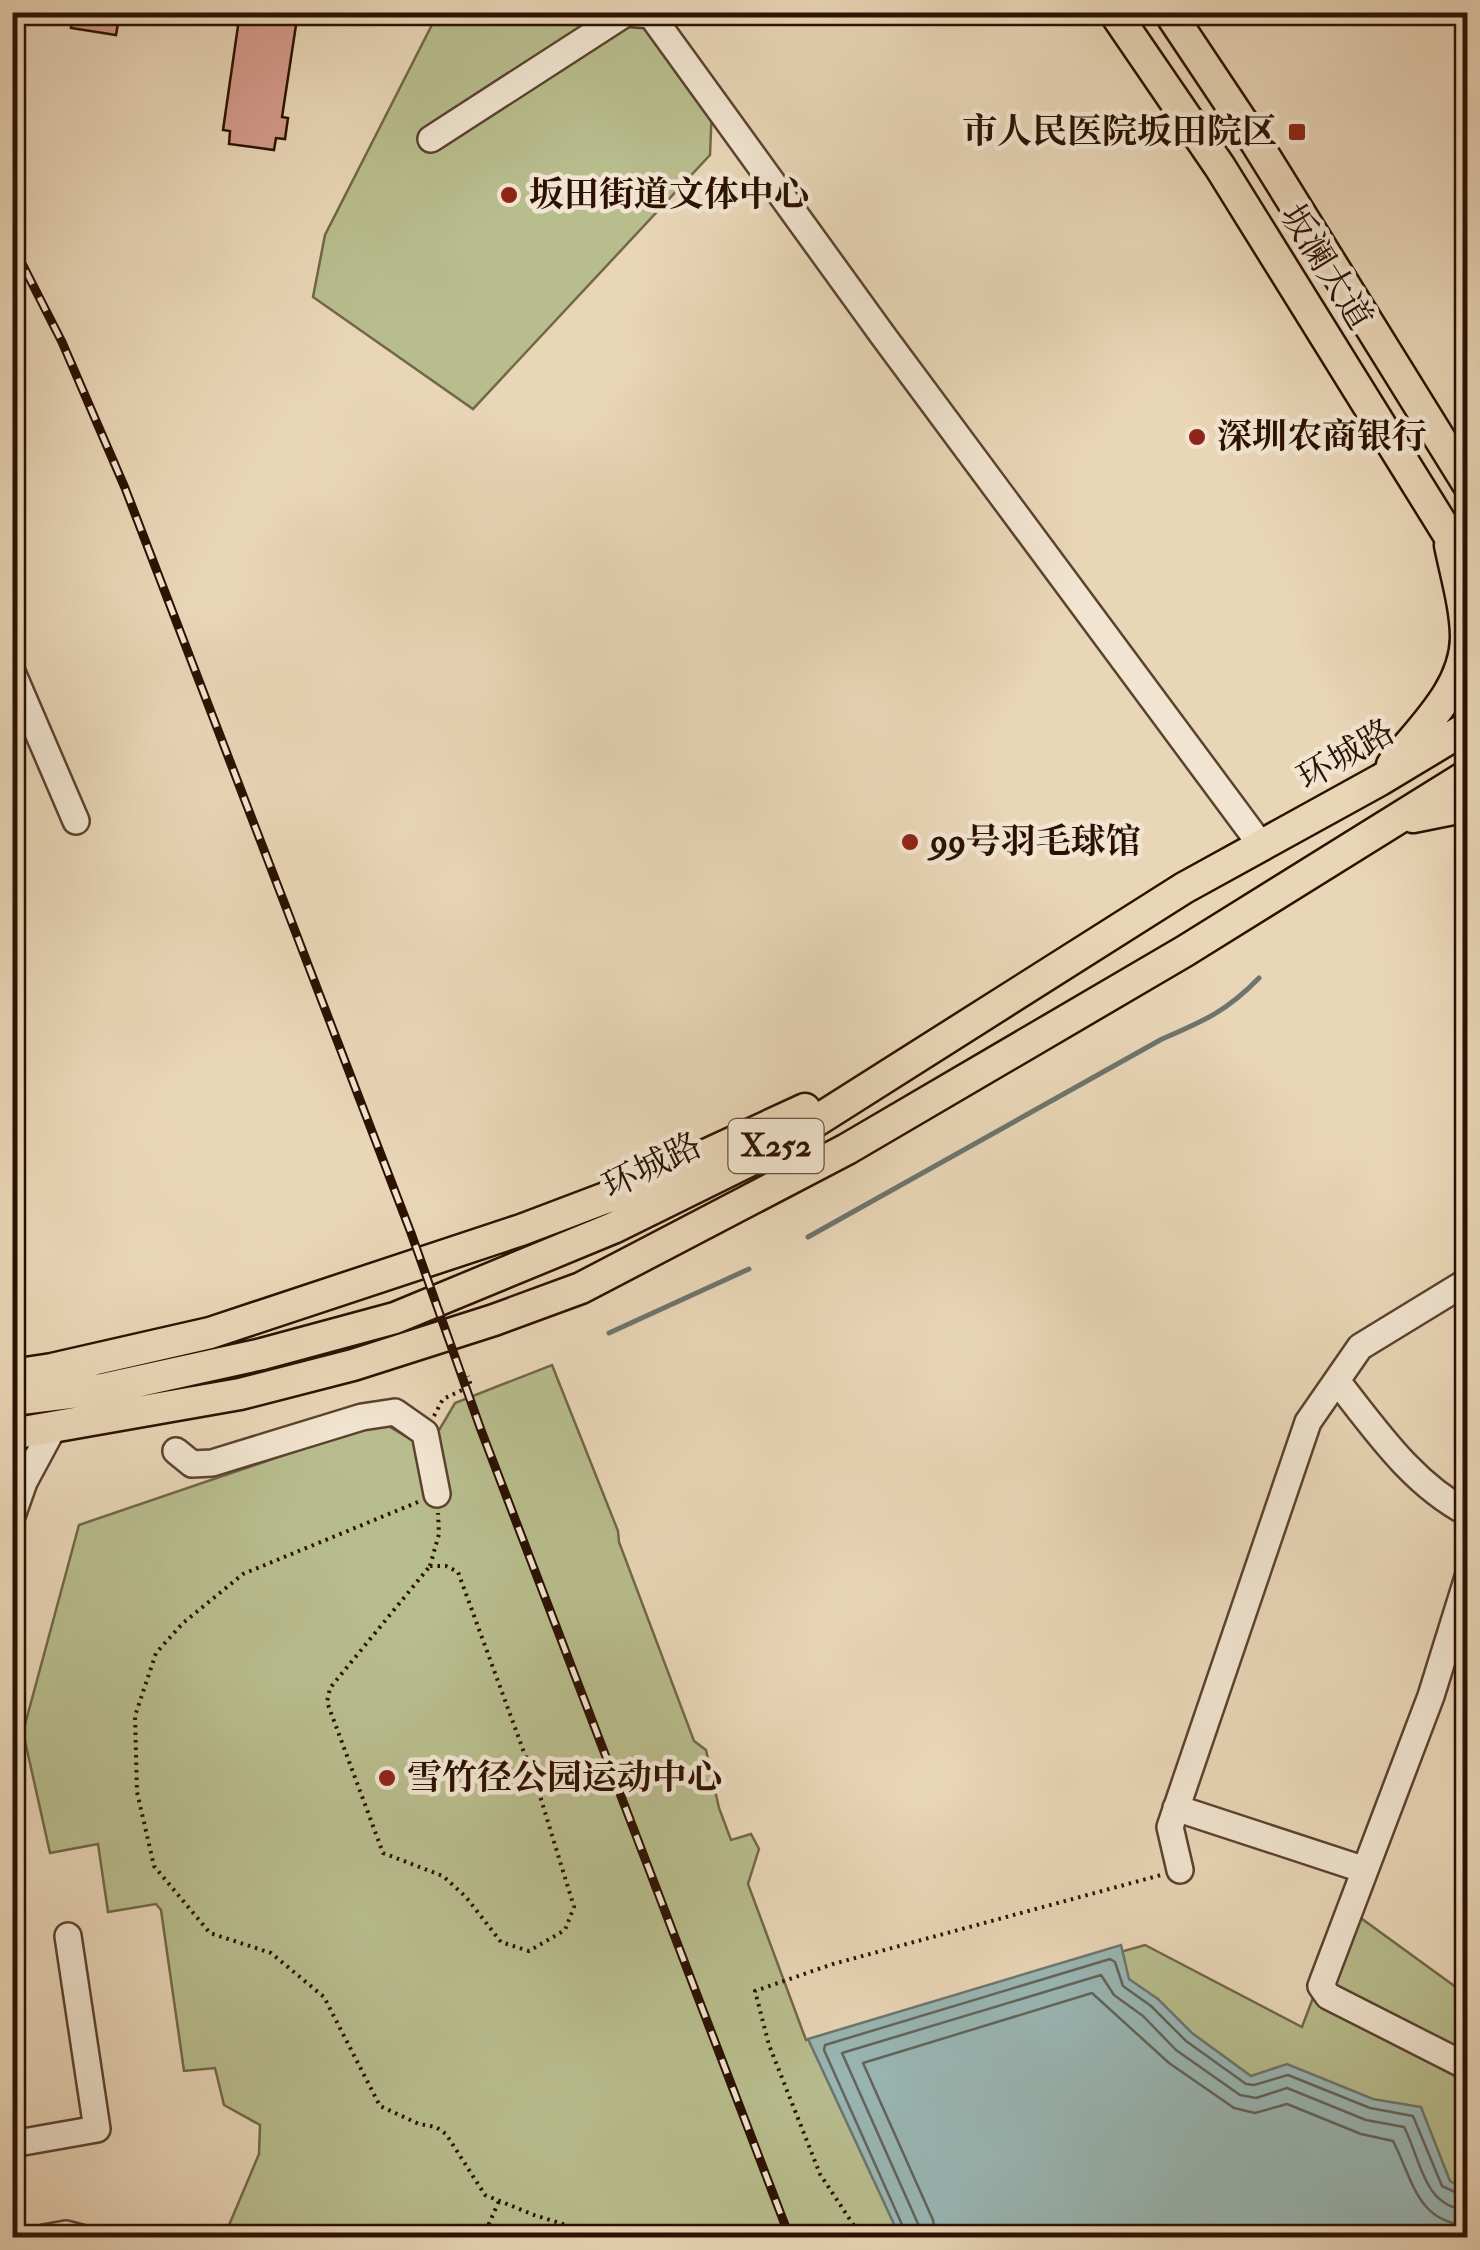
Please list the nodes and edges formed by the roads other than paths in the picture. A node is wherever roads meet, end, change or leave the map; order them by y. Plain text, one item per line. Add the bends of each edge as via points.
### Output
1 (1114, 12) edge
2 (1169, 12) edge
3 (431, 140) dead end
4 (1468, 484) edge
5 (1449, 537) junction
6 (1468, 566) edge
7 (12, 672) edge
8 (1468, 727) edge
9 (1468, 775) edge
10 (1380, 780) junction
11 (1468, 806) edge
12 (76, 822) dead end
13 (1391, 822) junction
14 (1261, 845) junction
15 (942, 1042) junction
16 (1468, 1281) edge
17 (12, 1375) edge
18 (1337, 1381) junction
19 (12, 1400) edge
20 (52, 1430) junction
21 (12, 1434) edge
22 (176, 1451) dead end
23 (436, 1494) road end
24 (1468, 1513) edge
25 (12, 1516) edge
26 (1468, 1577) edge
27 (1176, 1808) junction
28 (1180, 1870) road end
29 (1365, 1870) junction
30 (68, 1936) dead end
31 (1468, 2066) edge
32 (12, 2144) edge
33 (44, 2238) edge
34 (81, 2238) edge

1 - 5 main road, 坂澜大道 via 1220,167
2 - 4 main road, 坂澜大道
3 - 14 street via 626,13 650,14
5 - 6 main road, 坂澜大道
5 - 10 main road via 1465,622 1460,669 1446,698
7 - 12 street
8 - 10 main road, 环城路 / X252
9 - 13 main road, X252
10 - 14 main road, 环城路 / X252
11 - 13 main road
13 - 20 main road, X252 via 1185,952 864,1139 581,1288 353,1365
14 - 15 main road, 环城路 / X252
15 - 17 main road via 645,1183 521,1230 210,1333
15 - 19 main road, 环城路 / X252 via 767,1152 612,1228 395,1318 103,1389
16 - 18 street via 1360,1348
18 - 24 street via 1410,1470
18 - 27 street via 1308,1422
20 - 21 main road, X252
20 - 25 street
22 - 23 street via 192,1464 212,1462 395,1412 425,1433
26 - 29 street
27 - 28 street via 1170,1827
27 - 29 street
29 - 31 street via 1321,1986 1328,1996
30 - 32 street via 98,2129
33 - 34 street

